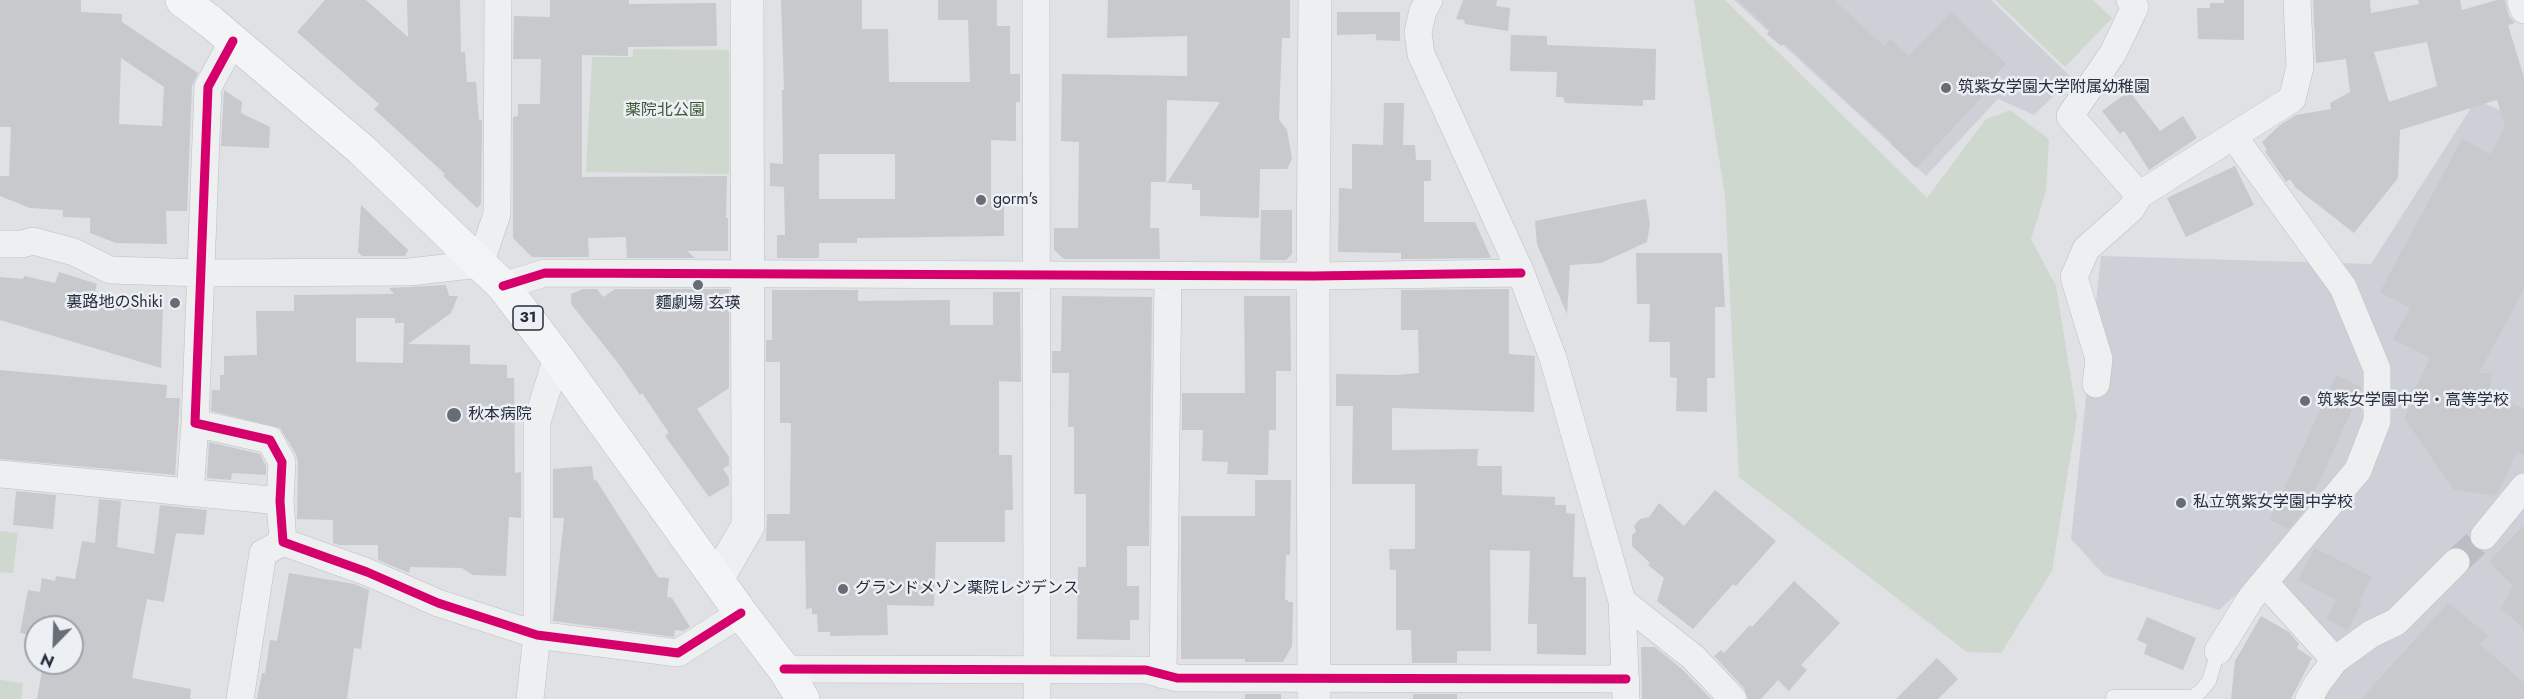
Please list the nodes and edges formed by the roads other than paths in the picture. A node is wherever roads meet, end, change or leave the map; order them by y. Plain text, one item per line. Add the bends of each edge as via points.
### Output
1 (182, 0) edge
2 (498, 0) edge
3 (747, 0) edge
4 (1036, 0) edge
5 (1315, 0) edge
6 (1429, 0) edge
7 (2130, 0) edge
8 (2297, 0) edge
9 (2524, 2) edge
10 (2524, 10) edge
11 (219, 21) edge
12 (2234, 137) junction
13 (2139, 195) junction
14 (0, 244) edge
15 (202, 273) junction
16 (1521, 273) junction
17 (748, 274) junction
18 (491, 275) junction
19 (1038, 275) junction
20 (1168, 276) junction
21 (1313, 276) junction
22 (557, 357) junction
23 (2096, 384) dead end
24 (195, 423) junction
25 (0, 474) edge
26 (2524, 487) edge
27 (190, 493) junction
28 (280, 501) junction
29 (2484, 536) tunnel mouth
30 (283, 542) junction
31 (2456, 562) tunnel mouth
32 (717, 579) junction
33 (2265, 583) junction
34 (1622, 601) junction
35 (741, 613) junction
36 (537, 635) junction
37 (2218, 651) joint
38 (2335, 660) junction
39 (784, 669) junction
40 (1037, 669) junction
41 (1163, 675) junction
42 (1314, 689) edge
43 (1626, 689) edge
44 (240, 699) edge
45 (530, 699) edge
46 (803, 699) edge
47 (1037, 699) edge
48 (1733, 699) edge
49 (2113, 699) edge
50 (2309, 699) edge

1 - 11 main road, 31
2 - 18 street via 497,214
3 - 17 street
4 - 19 street
5 - 21 street
6 - 16 street via 1418,32 1421,54
7 - 13 street via 2135,7 2113,53 2070,116
8 - 12 street via 2301,67 2292,99
9 - 10 street
11 - 15 street via 208,87
11 - 18 main road, 31 via 362,150
12 - 13 street
12 - 33 street via 2343,286 2376,369 2377,421 2358,470
13 - 23 street via 2131,210 2086,249 2074,277 2098,359
14 - 15 street via 33,241 74,252 110,270
15 - 18 street
15 - 24 street
16 - 21 street
16 - 34 street via 1553,358
17 - 18 street
17 - 19 street
17 - 32 street via 748,526
18 - 22 main road, 31
19 - 20 street
19 - 40 street
20 - 21 street
20 - 41 street
21 - 42 street
22 - 32 main road, 31
22 - 36 street via 537,422
24 - 27 street
24 - 28 street via 270,440 282,462
25 - 27 street
26 - 29 street
27 - 28 street
28 - 30 street
30 - 36 street via 438,603
30 - 44 street via 263,553
31 - 38 street via 2396,622 2371,634
32 - 35 main road, 31
33 - 37 street
33 - 38 street
34 - 43 street
34 - 48 street via 1694,658
35 - 36 street via 678,653
35 - 39 main road, 31
36 - 45 street
37 - 49 lane via 2209,681 2192,697
38 - 50 street
39 - 40 street
39 - 46 main road, 31
40 - 41 street via 1146,670
40 - 47 street
41 - 42 street
42 - 43 street

